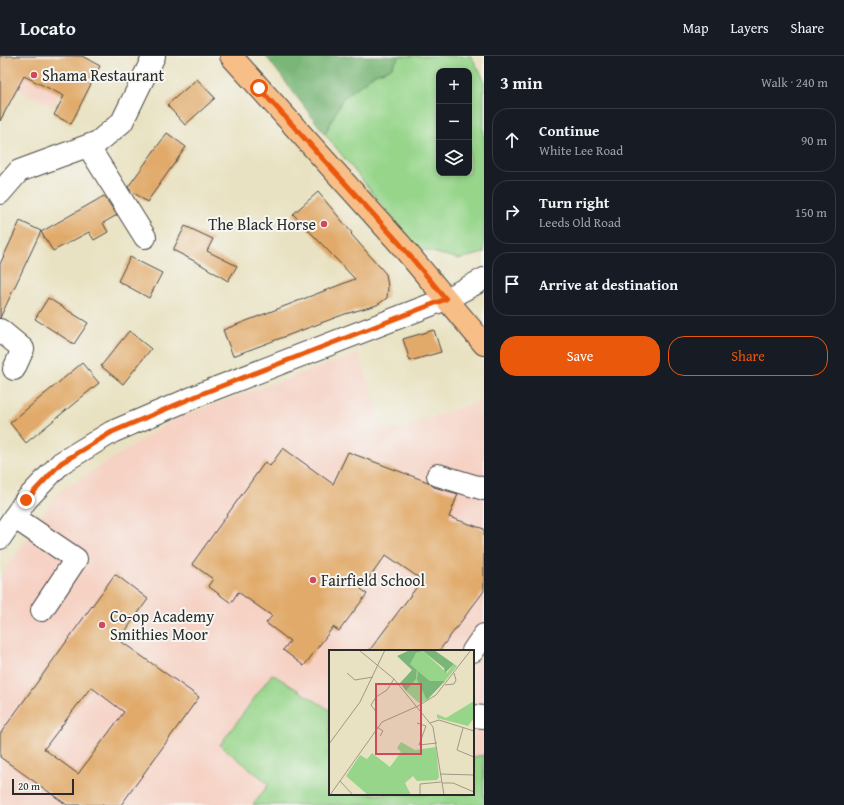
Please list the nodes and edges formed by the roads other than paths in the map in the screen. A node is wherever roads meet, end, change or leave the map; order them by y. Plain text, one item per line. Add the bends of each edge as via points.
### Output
1 (154, 56) edge
2 (231, 56) edge
3 (88, 146) junction
4 (0, 193) edge
5 (145, 237) dead end
6 (484, 279) edge
7 (446, 299) junction
8 (0, 330) edge
9 (484, 344) edge
10 (14, 369) dead end
11 (438, 475) dead end
12 (484, 489) edge
13 (14, 517) junction
14 (0, 538) edge
15 (42, 610) dead end
16 (484, 635) edge
17 (474, 650) edge
18 (474, 716) edge
19 (484, 717) edge

1 - 3 street via 122,122 98,142
2 - 7 main road
3 - 4 street via 19,171
3 - 5 street
6 - 7 street
7 - 9 main road
7 - 13 street via 206,392 112,432 61,463 26,500
8 - 10 street via 23,349
11 - 12 street
13 - 14 street
13 - 15 street via 76,558
16 - 17 street
18 - 19 street

